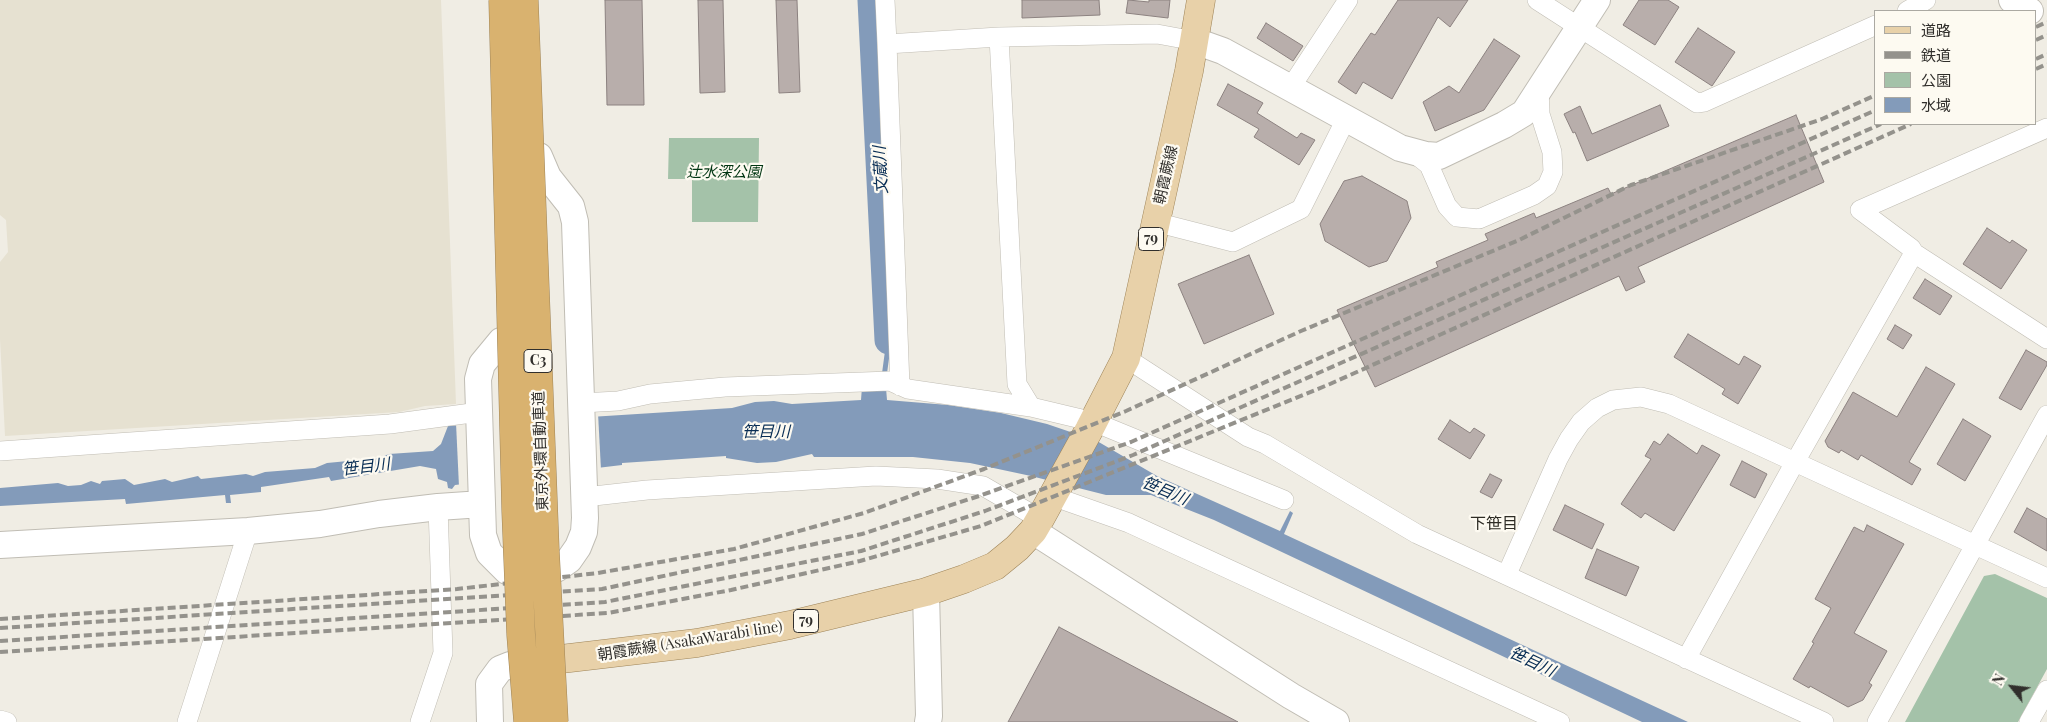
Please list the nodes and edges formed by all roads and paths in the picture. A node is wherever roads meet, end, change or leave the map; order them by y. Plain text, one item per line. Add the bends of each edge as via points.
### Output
1 (503, 0) edge
2 (524, 0) edge
3 (885, 0) edge
4 (1201, 0) edge
5 (1348, 0) edge
6 (1537, 0) edge
7 (1597, 0) edge
8 (1926, 0) edge
9 (2012, 0) edge
10 (1909, 10) edge
11 (2028, 10) edge
12 (1874, 26) edge
13 (1580, 27) junction
14 (999, 37) junction
15 (1195, 42) junction
16 (887, 44) junction
17 (1291, 87) junction
18 (1540, 89) junction
19 (1346, 119) junction
20 (1504, 125) junction
21 (2047, 128) edge
22 (1544, 132) junction
23 (1413, 152) junction
24 (539, 156) dead end
25 (1155, 222) junction
26 (1914, 253) junction
27 (2047, 339) edge
28 (501, 341) dead end
29 (1126, 358) junction
30 (900, 386) junction
31 (581, 407) junction
32 (1030, 407) junction
33 (479, 415) junction
34 (2047, 415) edge
35 (1092, 426) junction
36 (0, 451) edge
37 (1795, 462) junction
38 (584, 490) junction
39 (481, 497) junction
40 (1284, 500) dead end
41 (438, 507) junction
42 (1046, 508) junction
43 (248, 531) junction
44 (1974, 544) junction
45 (0, 546) edge
46 (556, 569) dead end
47 (507, 571) dead end
48 (1507, 574) junction
49 (2047, 578) edge
50 (926, 592) junction
51 (521, 634) junction
52 (1686, 659) junction
53 (510, 665) joint
54 (2047, 690) edge
55 (0, 720) edge
56 (7, 722) edge
57 (187, 722) edge
58 (420, 722) edge
59 (490, 722) edge
60 (522, 722) edge
61 (528, 722) edge
62 (554, 722) edge
63 (928, 722) edge
64 (1336, 722) edge
65 (1560, 722) edge
66 (1824, 722) edge
67 (1877, 722) edge
68 (2029, 722) edge

1 - 51 highway, 東京外環自動車道 / C3, bridge
2 - 62 highway, 東京外環自動車道 / C3, bridge via 544,550
3 - 16 street
4 - 15 main road, 朝霞蕨線 / 79
5 - 17 street
6 - 13 street
7 - 13 street
8 - 10 street
9 - 11 street
12 - 13 street via 1700,103 1690,100
13 - 18 street
14 - 15 street via 1157,34
14 - 16 street
14 - 32 street via 1017,384
15 - 17 street via 1223,51
15 - 25 main road, 朝霞蕨線 / 79
16 - 30 street
17 - 19 street
18 - 20 street via 1524,113
18 - 22 street
19 - 23 street
19 - 25 street via 1301,209 1232,242
20 - 22 street via 1526,122 1538,125
20 - 23 street via 1439,156
21 - 26 street via 1860,210
22 - 23 street via 1552,152 1554,172 1547,186 1479,219 1457,217 1451,212 1430,165
24 - 31 street via 548,177 572,206 575,222
25 - 29 main road, 朝霞蕨線 / 79
26 - 27 street
26 - 37 street
28 - 33 street via 482,364 478,379
29 - 35 main road, 朝霞蕨線 / 79
29 - 48 street via 1248,437 1417,534
30 - 31 street via 890,381 725,386 650,394
30 - 32 street
31 - 38 street
32 - 35 street
33 - 36 street
33 - 39 street
34 - 44 street
35 - 40 street
35 - 42 main road, 朝霞蕨線 (AsakaWarabi line) / 79
37 - 44 street
37 - 48 street via 1656,400 1641,397 1614,400 1592,412 1569,439
37 - 52 street
38 - 42 street via 647,490 866,477 937,479 984,486
38 - 46 street via 584,532 569,560
39 - 41 street
39 - 47 street via 482,536 490,553
41 - 43 street
41 - 58 street via 443,652
42 - 50 main road, 朝霞蕨線 (AsakaWarabi line) / 79 via 1017,548 994,566
42 - 64 street via 1283,691
42 - 65 street via 1129,523
43 - 45 street
43 - 57 street
44 - 49 street
44 - 67 street
48 - 52 street
50 - 53 main road, 朝霞蕨線 (AsakaWarabi line) / 79 via 790,626 697,643
50 - 63 street
51 - 60 highway, bridge
51 - 61 highway, 東京外環自動車道 / C3, bridge
52 - 66 street
53 - 59 street via 500,669 489,684
54 - 68 street
55 - 56 street

